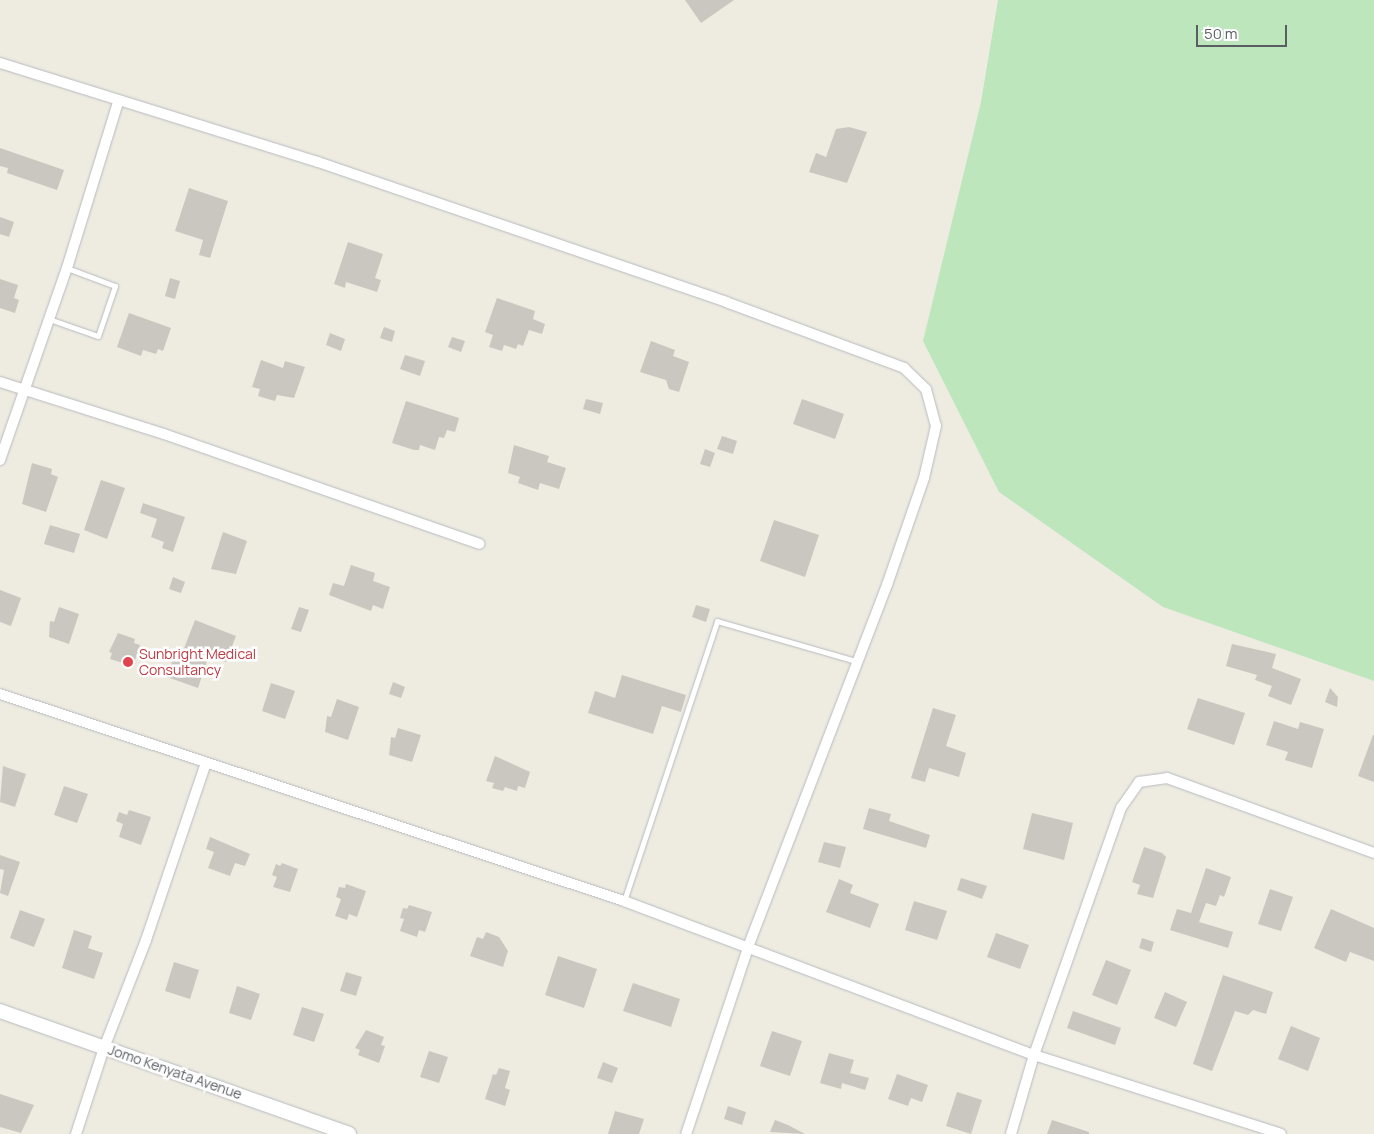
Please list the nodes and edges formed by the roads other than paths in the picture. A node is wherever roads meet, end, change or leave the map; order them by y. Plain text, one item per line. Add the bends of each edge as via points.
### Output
1 (0, 63) edge
2 (118, 102) junction
3 (67, 268) junction
4 (48, 319) junction
5 (0, 382) edge
6 (25, 390) junction
7 (0, 460) edge
8 (479, 544) dead end
9 (856, 662) junction
10 (0, 694) edge
11 (206, 763) junction
12 (1374, 853) edge
13 (624, 901) junction
14 (748, 948) junction
15 (0, 1011) edge
16 (104, 1048) junction
17 (1034, 1055) junction
18 (76, 1134) edge
19 (349, 1134) edge
20 (686, 1134) edge
21 (1011, 1134) edge
22 (1281, 1134) edge

1 - 2 street
2 - 3 street
2 - 9 street via 318,162 726,302 904,368 926,389 936,426 924,478
3 - 4 street
3 - 4 lane via 114,286 98,336
4 - 6 street
5 - 6 street
6 - 7 street
6 - 8 street via 164,434
9 - 13 lane via 717,621
9 - 14 street
10 - 11 street
11 - 13 street
11 - 16 street via 146,940
12 - 17 street via 1167,778 1139,782 1121,808
13 - 14 street
14 - 17 street
14 - 20 street
15 - 16 street, Jomo Kenyata Avenue
16 - 18 street
16 - 19 street, Jomo Kenyata Avenue
17 - 21 street
17 - 22 street

